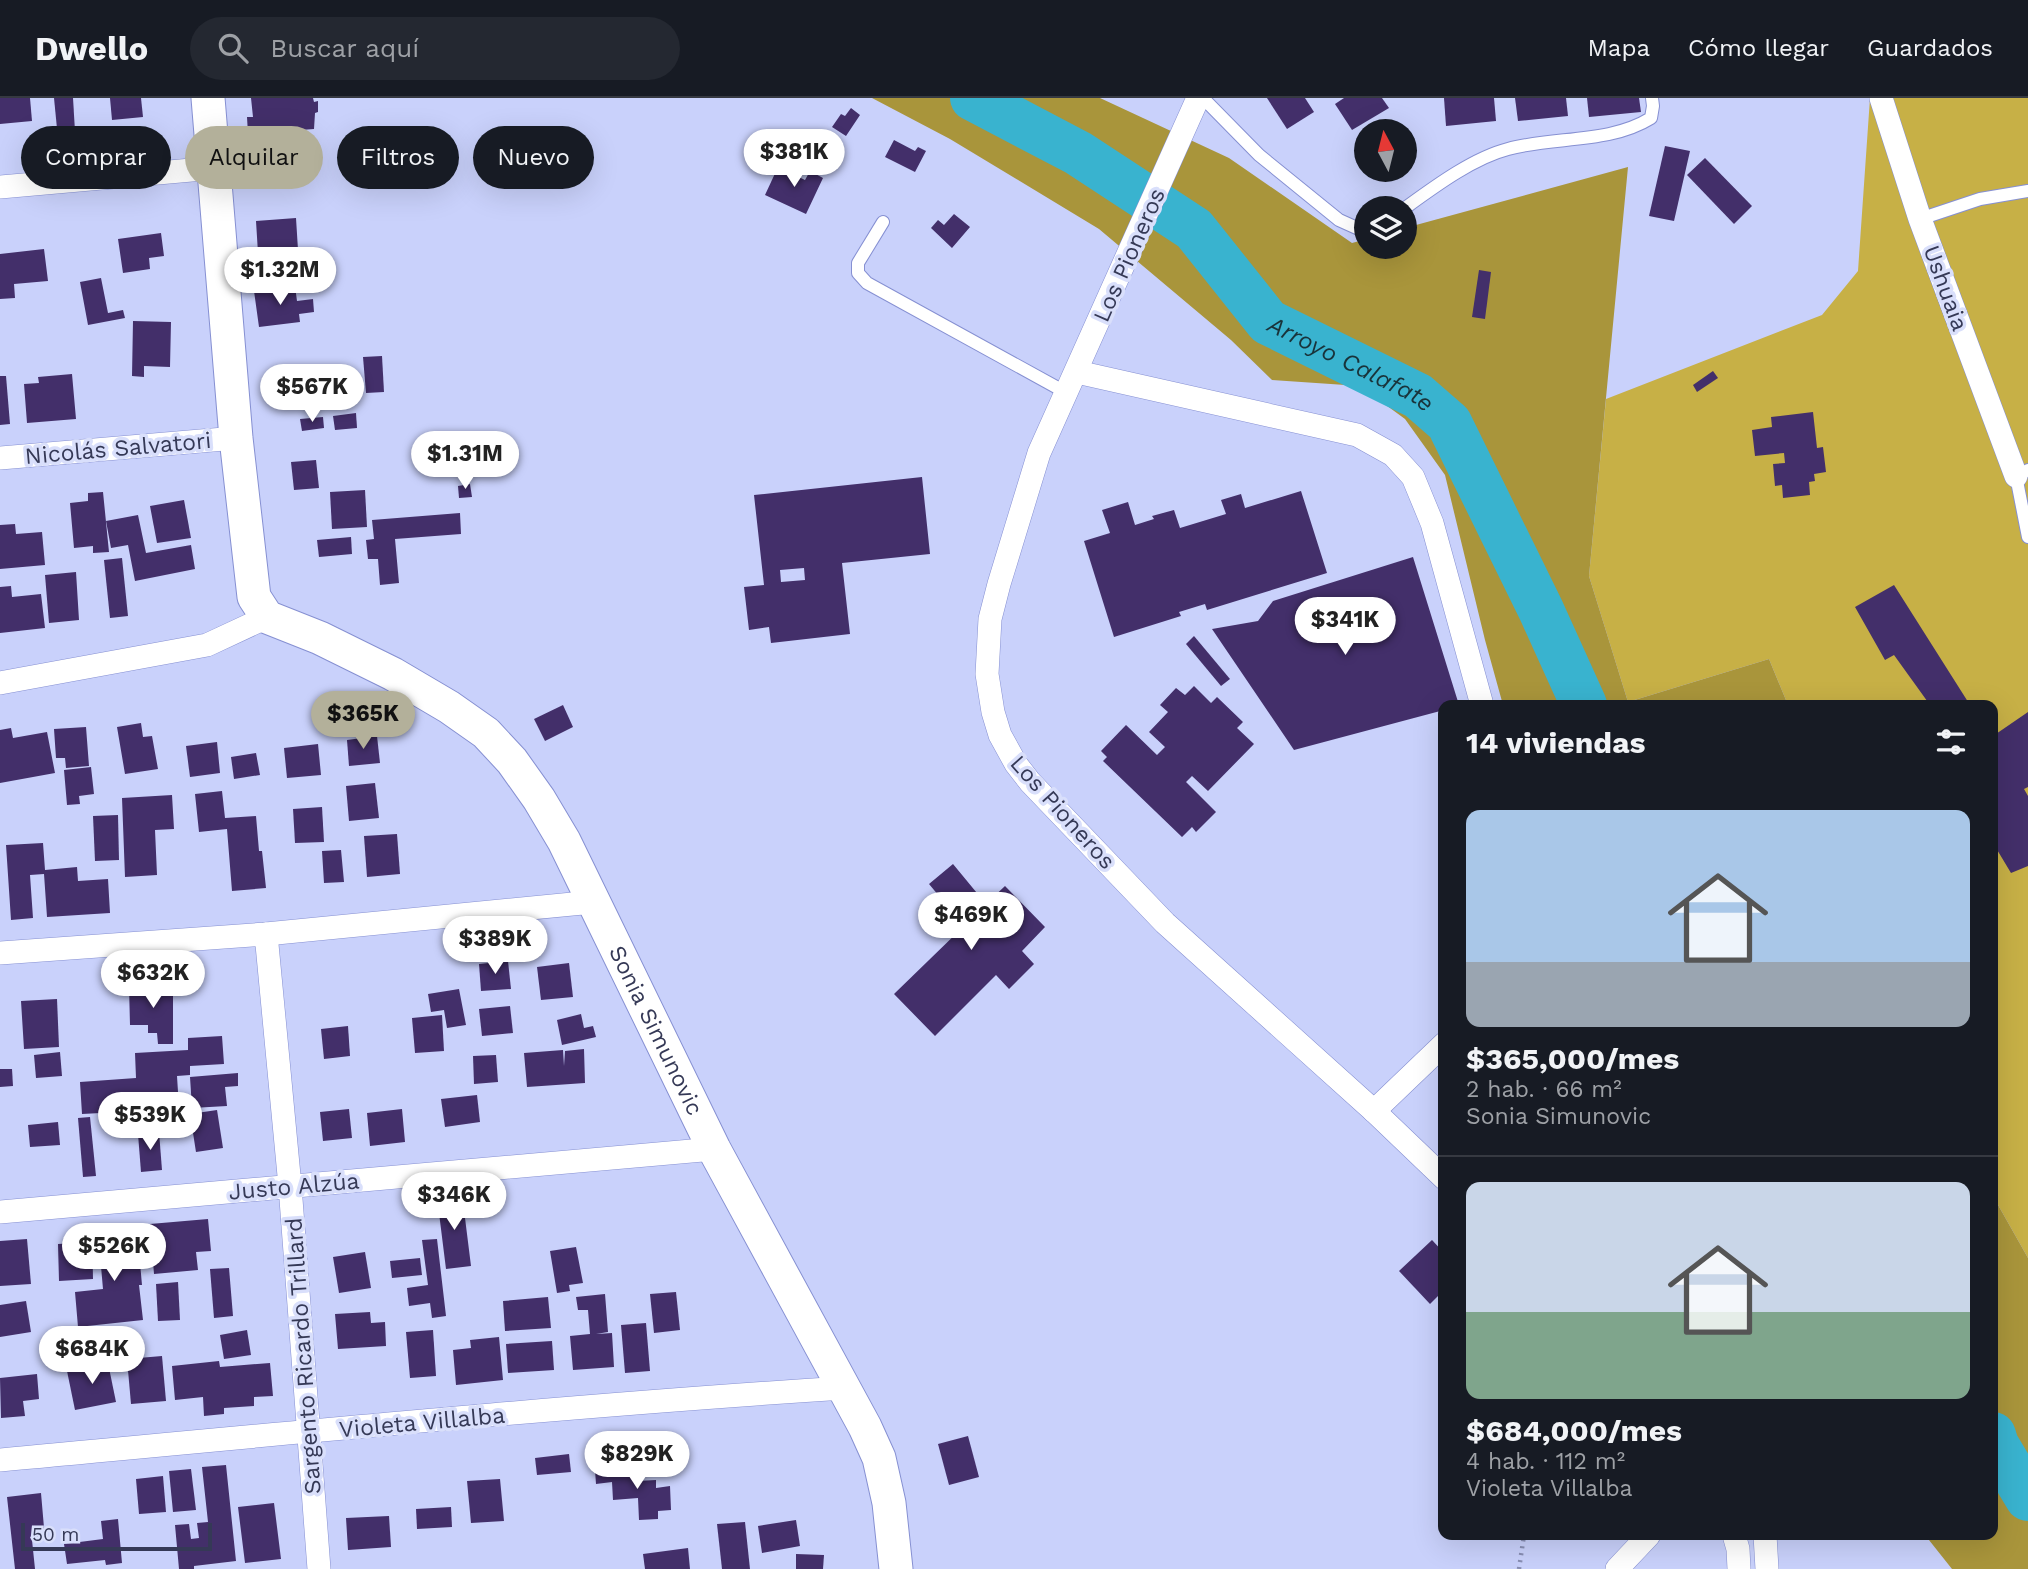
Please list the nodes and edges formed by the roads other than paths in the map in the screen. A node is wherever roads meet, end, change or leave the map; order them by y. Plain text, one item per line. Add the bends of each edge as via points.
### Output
1 (208, 98) edge
2 (1201, 98) edge
3 (1652, 98) edge
4 (1881, 98) edge
5 (210, 126) edge
6 (185, 171) edge
7 (0, 187) edge
8 (216, 189) edge
9 (2028, 191) edge
10 (1417, 200) edge
11 (1920, 219) junction
12 (883, 222) dead end
13 (1354, 227) edge
14 (1077, 372) junction
15 (1067, 393) junction
16 (236, 438) junction
17 (0, 458) edge
18 (2022, 473) edge
19 (2028, 537) edge
20 (267, 617) junction
21 (0, 682) edge
22 (1481, 700) edge
23 (593, 902) junction
24 (266, 934) junction
25 (0, 953) edge
26 (1438, 1050) edge
27 (1374, 1111) junction
28 (715, 1149) junction
29 (1438, 1172) edge
30 (290, 1186) junction
31 (0, 1212) edge
32 (844, 1388) junction
33 (309, 1431) junction
34 (0, 1460) edge
35 (1644, 1540) edge
36 (1735, 1540) edge
37 (1765, 1540) edge
38 (319, 1569) edge
39 (896, 1569) edge
40 (1617, 1569) edge
41 (1739, 1569) edge
42 (1767, 1569) edge

1 - 5 street
2 - 13 lane via 1259,155 1339,220
2 - 14 street, Los Pioneros
3 - 10 lane via 1651,118 1635,128 1507,149 1477,162
4 - 11 street, Ushuaia
6 - 7 street
8 - 16 street
9 - 11 lane via 1980,199
11 - 18 street, Ushuaia
12 - 15 lane via 858,263 858,273 867,283
14 - 15 street, Los Pioneros
14 - 22 street via 1357,435 1393,454 1413,477 1432,523
15 - 27 street, Los Pioneros via 1039,453 990,619 987,674 1000,735 1030,782 1165,923
16 - 17 street, Nicolás Salvatori
16 - 20 street via 254,597
18 - 19 lane
20 - 21 street via 207,645
20 - 23 street, Sonia Simunovic via 393,674 486,733 539,799
23 - 24 street
23 - 28 street, Sonia Simunovic
24 - 25 street
24 - 30 street, Sargento Ricardo Trillard
26 - 27 street
27 - 29 street, Los Pioneros
28 - 30 street, Justo Alzúa
28 - 32 street, Sonia Simunovic
30 - 31 street, Justo Alzúa
30 - 33 street, Sargento Ricardo Trillard
32 - 33 street, Violeta Villalba
32 - 39 street, Sonia Simunovic via 879,1458
33 - 34 street, Violeta Villalba
33 - 38 street, Sargento Ricardo Trillard
35 - 40 street
36 - 41 street
37 - 42 street

